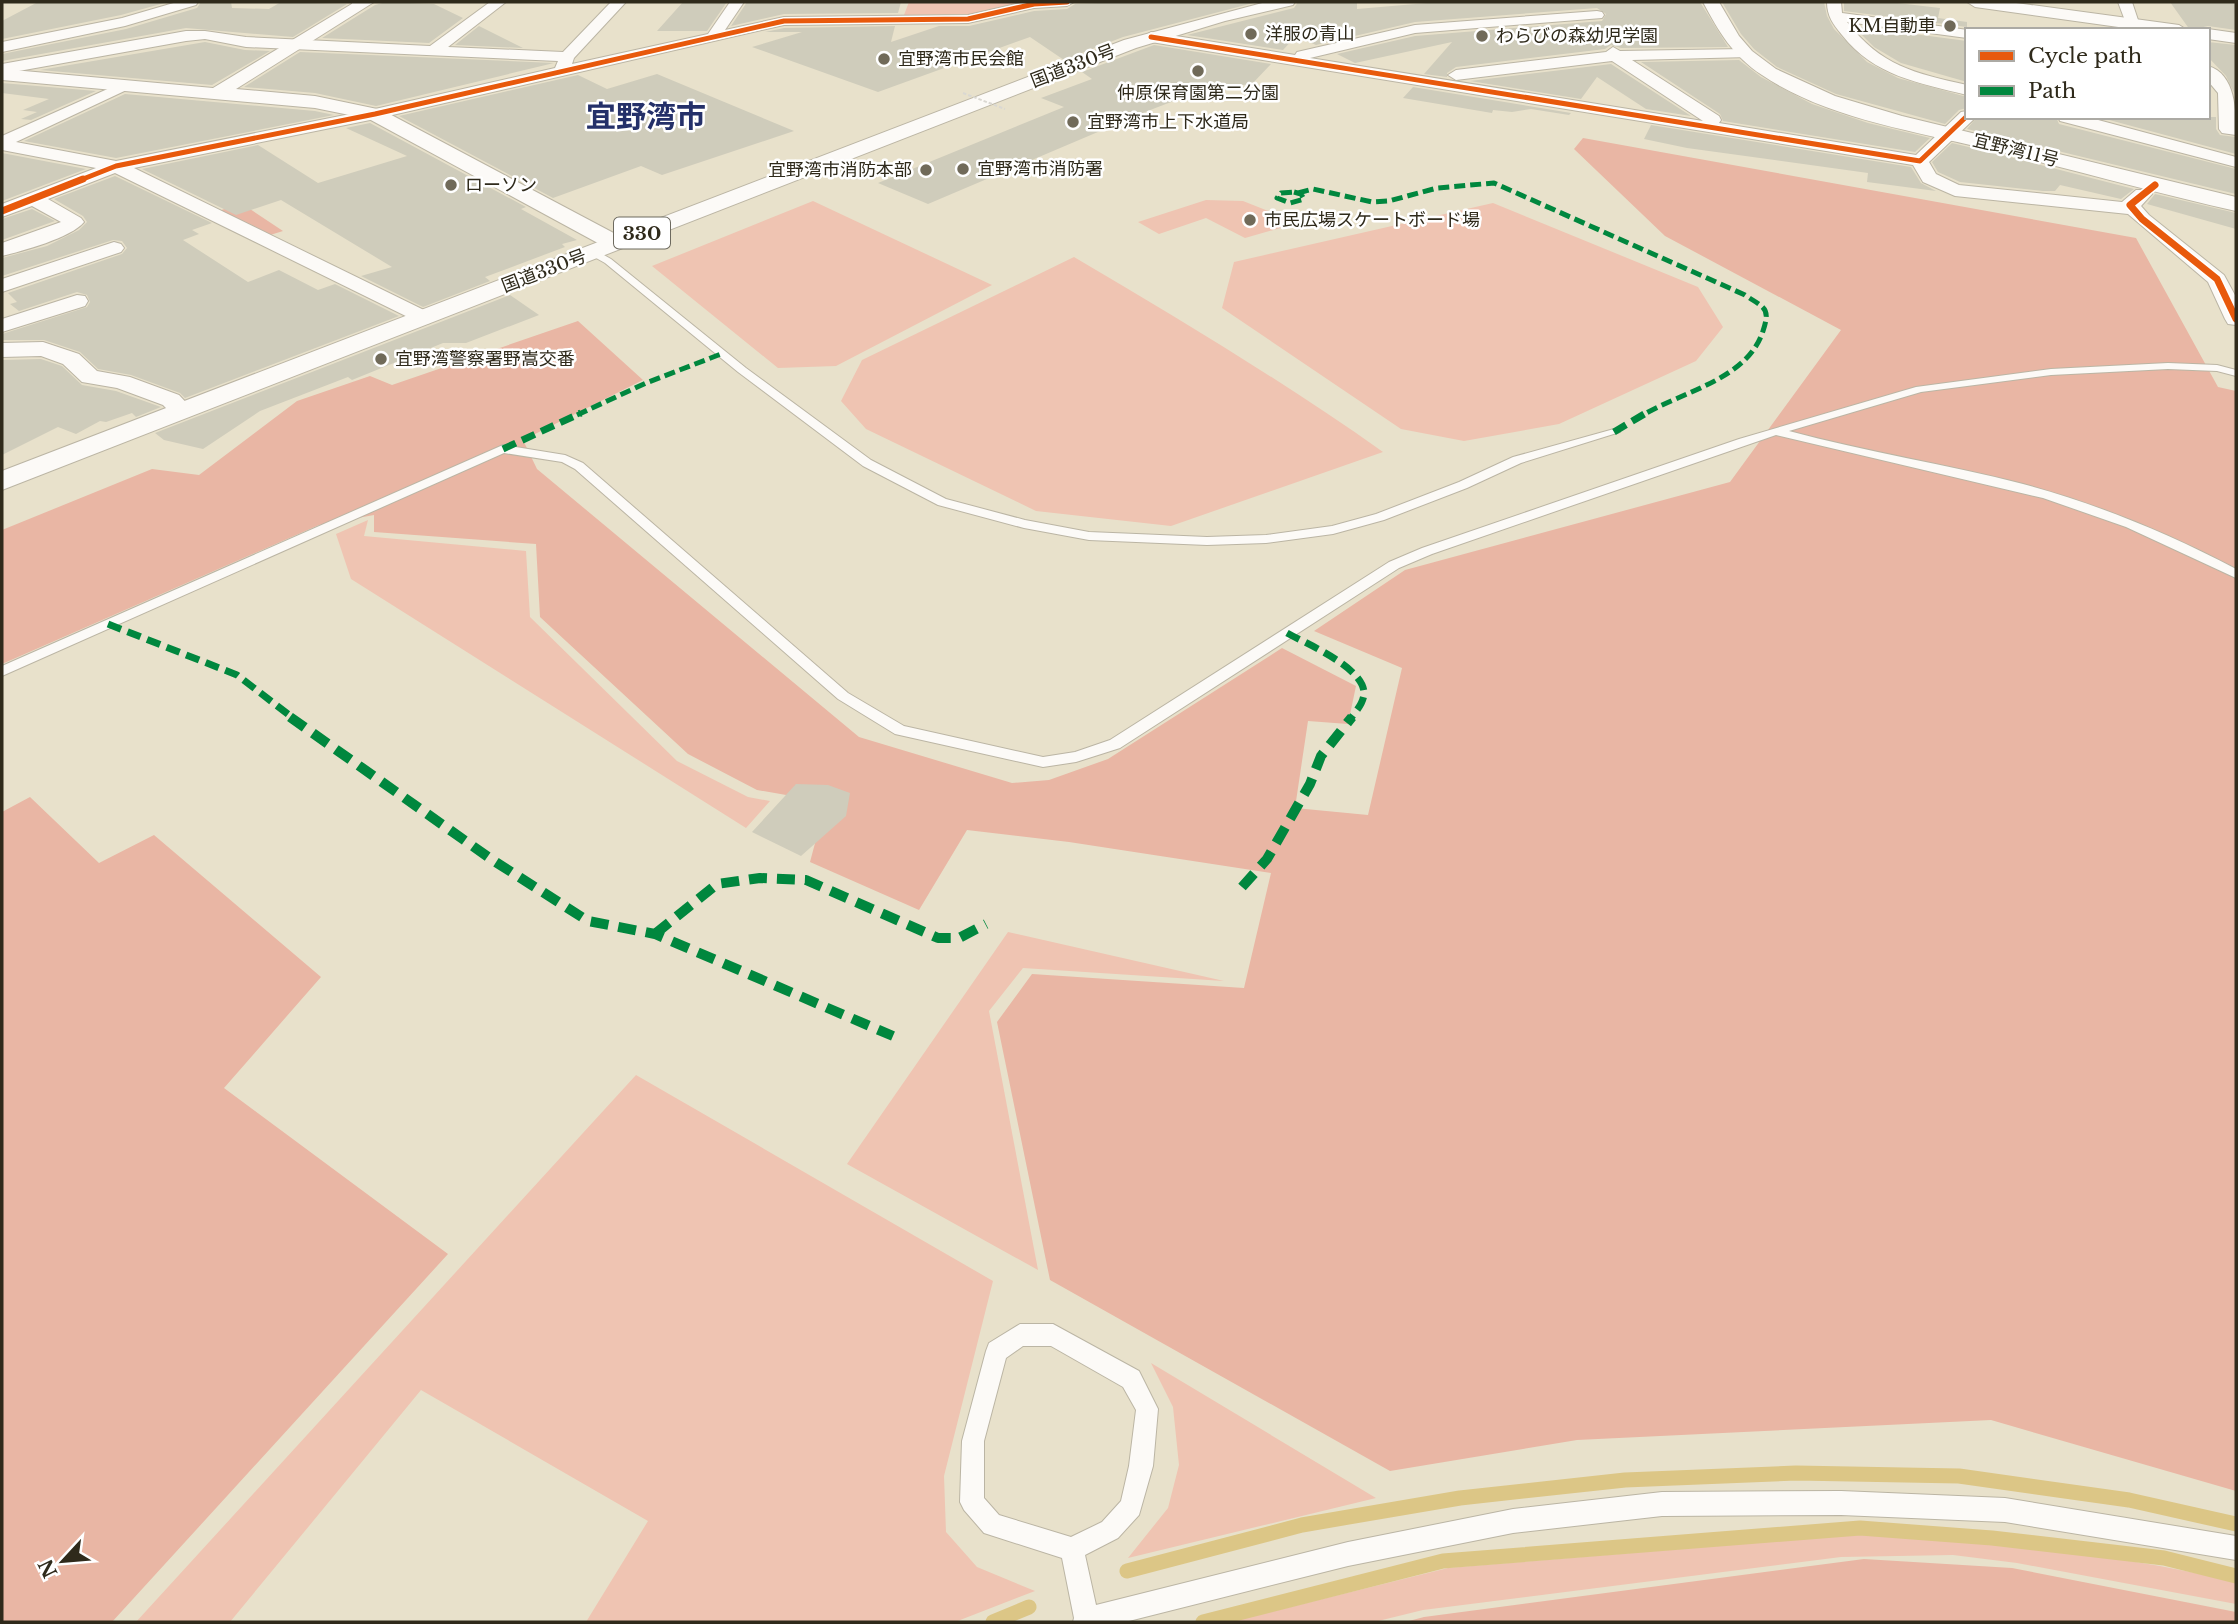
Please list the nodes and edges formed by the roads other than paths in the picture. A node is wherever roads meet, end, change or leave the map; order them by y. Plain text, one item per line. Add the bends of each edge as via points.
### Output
1 (191, 2) edge
2 (358, 2) edge
3 (366, 2) edge
4 (499, 2) edge
5 (619, 2) edge
6 (737, 2) edge
7 (847, 2) edge
8 (1067, 2) edge
9 (1287, 2) edge
10 (1711, 2) edge
11 (1975, 2) edge
12 (2125, 2) edge
13 (1034, 3) edge
14 (1834, 9) edge
15 (1599, 19) edge
16 (838, 20) junction
17 (2124, 25) edge
18 (12, 27) dead end
19 (2157, 28) edge
20 (1965, 34) edge
21 (2210, 34) edge
22 (713, 37) junction
23 (1152, 37) junction
24 (44, 38) junction
25 (2236, 38) edge
26 (296, 45) junction
27 (2, 47) edge
28 (434, 50) junction
29 (1744, 54) junction
30 (1615, 56) junction
31 (1286, 59) junction
32 (564, 65) junction
33 (2, 72) edge
34 (2210, 73) edge
35 (31, 77) junction
36 (1415, 80) junction
37 (127, 86) junction
38 (2, 89) edge
39 (1965, 89) edge
40 (217, 93) junction
41 (374, 114) junction
42 (1965, 118) edge
43 (2080, 119) edge
44 (2102, 122) edge
45 (1724, 127) junction
46 (2236, 130) edge
47 (1949, 133) junction
48 (2, 144) edge
49 (1920, 161) junction
50 (2236, 162) edge
51 (116, 166) junction
52 (2155, 185) junction
53 (34, 200) junction
54 (2236, 204) edge
55 (2133, 209) junction
56 (2, 211) edge
57 (615, 243) junction
58 (114, 248) dead end
59 (2, 250) edge
60 (592, 252) junction
61 (2, 286) edge
62 (77, 301) dead end
63 (422, 318) junction
64 (2236, 319) edge
65 (2, 326) edge
66 (2, 350) edge
67 (2236, 373) edge
68 (182, 411) junction
69 (1775, 431) junction
70 (1614, 432) dead end
71 (2, 481) edge
72 (2236, 574) edge
73 (2, 671) edge
74 (2236, 1548) edge
75 (1072, 1549) junction
76 (1086, 1622) edge

1 - 24 street via 125,22
2 - 3 street
3 - 26 main road
4 - 28 street
5 - 32 street
6 - 22 street
7 - 16 street
8 - 13 street
9 - 23 main road, 国道330号 / 330
10 - 29 main road, 宜野湾11号
11 - 17 main road
12 - 17 street
13 - 16 street via 968,19
14 - 20 street
14 - 39 street via 1858,49 1877,63
15 - 30 street
15 - 31 street via 1415,29
16 - 22 street via 784,21
17 - 19 main road
18 - 24 street
21 - 25 main road
22 - 32 street
23 - 31 street
23 - 57 main road, 国道330号 / 330
24 - 27 street
26 - 28 street
26 - 33 street via 186,36
26 - 40 main road
28 - 32 street
29 - 30 street
29 - 47 main road, 宜野湾11号 via 1783,79 1822,96
30 - 36 street
30 - 45 street
31 - 36 street
32 - 41 street
33 - 35 main road
34 - 46 street via 2226,92 2228,129
35 - 37 main road
35 - 38 street
36 - 45 street
37 - 40 main road
37 - 48 street
40 - 41 main road via 315,102
41 - 51 street
41 - 57 main road
42 - 47 street
43 - 44 street
44 - 50 street
45 - 49 street
47 - 49 street
47 - 52 main road, 宜野湾11号
48 - 51 street
49 - 55 street via 1929,178 1955,190
51 - 53 street
51 - 63 street
52 - 54 main road, 宜野湾11号
52 - 55 street via 2130,205
53 - 56 street
53 - 59 street via 74,222
55 - 64 street via 2217,279
57 - 60 main road, 国道330号 / 330
58 - 61 street
60 - 63 main road, 国道330号 / 330
60 - 70 lane via 867,463 942,502 1076,534 1207,541 1334,530 1380,517 1517,460
62 - 65 street
63 - 68 main road, 国道330号 / 330
66 - 68 street via 43,349 71,359 90,377 122,382 171,400
67 - 69 lane via 2168,366 1989,379 1920,389
68 - 71 main road, 国道330号 / 330
69 - 72 lane via 2082,505 2196,552
69 - 73 lane via 1394,565 1115,744 1043,762 900,730 872,715 843,696 579,466 565,458 503,449
74 - 76 lane via 2005,1510 1840,1503 1662,1504 1513,1521 1348,1554
75 - 75 lane via 992,1525 972,1502 973,1441 997,1351 1020,1335 1053,1335 1131,1379 1147,1409 1141,1466 1130,1507 1110,1530
75 - 76 lane

